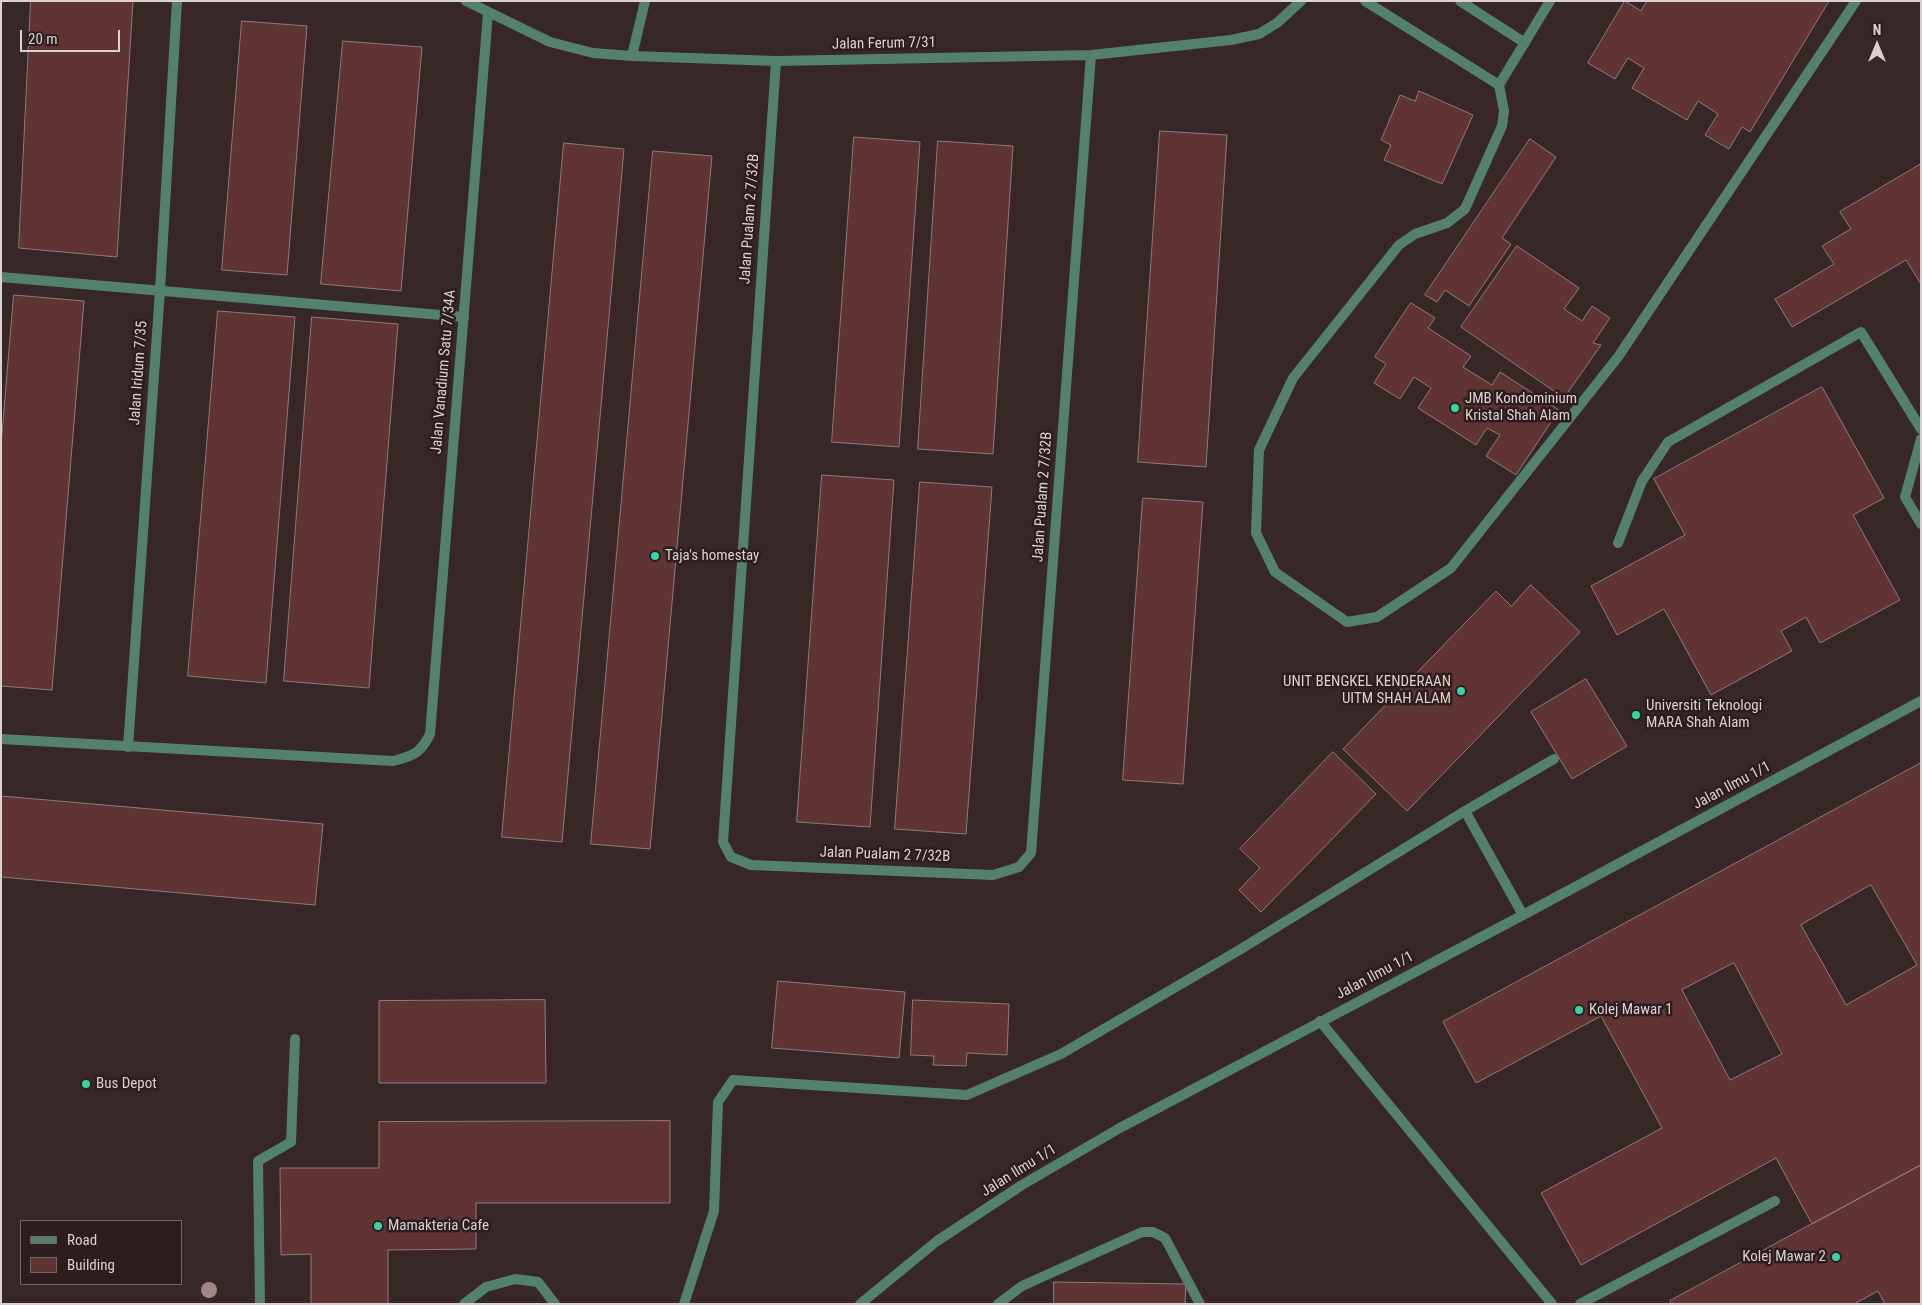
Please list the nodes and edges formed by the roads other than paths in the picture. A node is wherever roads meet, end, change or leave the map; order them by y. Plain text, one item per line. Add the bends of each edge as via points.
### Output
1 (177, 1) edge
2 (466, 1) edge
3 (645, 1) edge
4 (1301, 1) edge
5 (1365, 1) edge
6 (1460, 1) edge
7 (1550, 1) edge
8 (1856, 1) edge
9 (488, 13) junction
10 (1525, 43) junction
11 (1091, 55) junction
12 (632, 56) junction
13 (776, 61) junction
14 (1499, 85) junction
15 (1, 277) edge
16 (160, 290) junction
17 (464, 317) junction
18 (1921, 429) edge
19 (1921, 439) edge
20 (1921, 524) edge
21 (1618, 543) dead end
22 (1921, 702) edge
23 (1, 740) edge
24 (128, 748) junction
25 (1554, 759) dead end
26 (1464, 811) junction
27 (1523, 915) junction
28 (1320, 1022) junction
29 (295, 1039) dead end
30 (1775, 1201) dead end
31 (260, 1304) edge
32 (464, 1304) edge
33 (555, 1304) edge
34 (684, 1304) edge
35 (860, 1304) edge
36 (998, 1304) edge
37 (1200, 1304) edge
38 (1552, 1304) edge
39 (1580, 1304) edge

1 - 16 street, Jalan Iridum 7/35
2 - 9 street, Jalan Ferum 7/31
3 - 12 street
4 - 11 street, Jalan Ferum 7/31 via 1259,34
5 - 14 street
6 - 10 street
7 - 10 street
8 - 14 street via 1618,357 1451,568 1377,617 1347,622 1275,572 1256,533 1259,450 1293,378 1400,245 1415,234 1447,223 1464,209 1502,126 1504,111
9 - 12 street, Jalan Ferum 7/31 via 550,42 592,53
9 - 17 street, Jalan Vanadium Satu 7/34A
10 - 14 street
11 - 13 street, Jalan Ferum 7/31
11 - 13 street, Jalan Pualam 2 7/32B via 1031,853 1019,867 993,875 751,865 730,857 723,842
12 - 13 street, Jalan Ferum 7/31
15 - 16 street
16 - 17 street
16 - 24 street, Jalan Iridum 7/35
17 - 24 street, Jalan Vanadium Satu 7/34A via 430,734 424,747 412,756 393,761
18 - 21 street via 1861,332 1668,442 1642,481
19 - 20 street via 1905,497
22 - 27 street, Jalan Ilmu 1/1
23 - 24 street
25 - 26 street
26 - 27 street
26 - 34 street via 1241,949 1061,1054 967,1095 733,1080 718,1102 714,1211
27 - 28 street, Jalan Ilmu 1/1
28 - 35 street, Jalan Ilmu 1/1 via 1022,1185 937,1241
28 - 38 street
29 - 31 street via 292,1142 258,1161
30 - 39 street
32 - 33 street via 486,1287 515,1279 538,1282
36 - 37 street via 1022,1286 1142,1232 1154,1232 1165,1238

